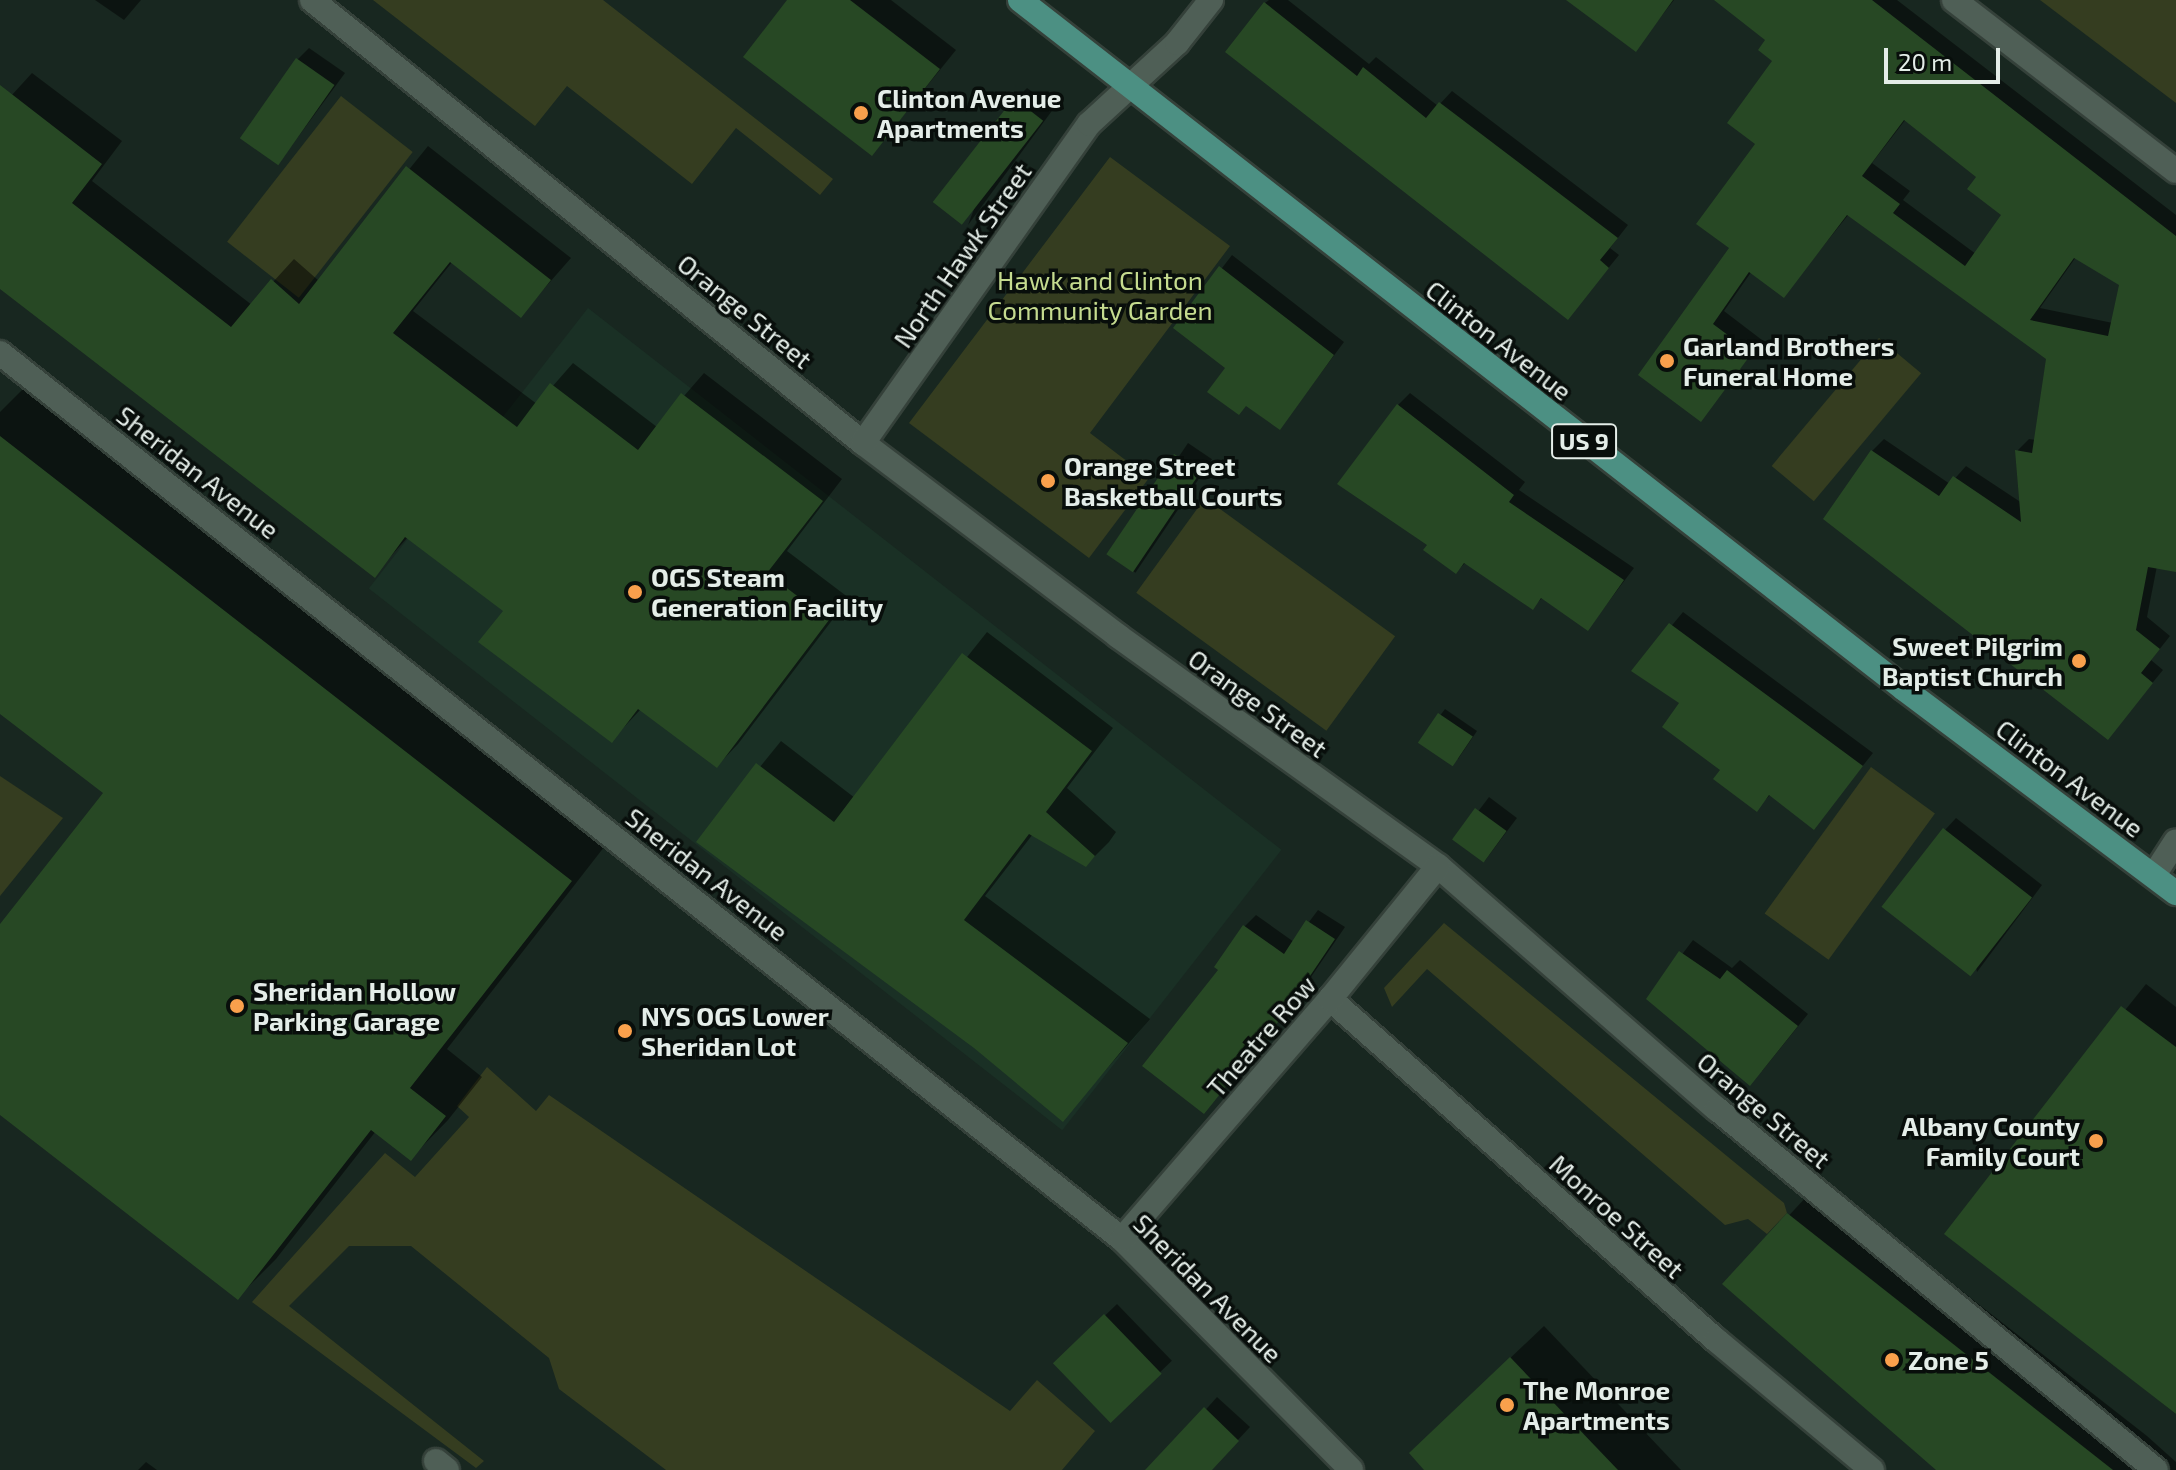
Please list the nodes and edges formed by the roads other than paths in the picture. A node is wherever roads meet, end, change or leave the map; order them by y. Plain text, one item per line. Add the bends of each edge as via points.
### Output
1 (312, 0) edge
2 (1020, 0) edge
3 (1211, 0) edge
4 (1954, 0) edge
5 (1128, 88) junction
6 (2176, 171) edge
7 (0, 353) edge
8 (863, 443) junction
9 (2176, 841) edge
10 (1438, 866) junction
11 (2154, 875) junction
12 (2176, 893) edge
13 (1330, 999) junction
14 (1122, 1239) junction
15 (1351, 1470) edge
16 (1872, 1470) edge
17 (2156, 1470) edge

1 - 8 street, Orange Street
2 - 5 main road, Clinton Avenue / US 9
3 - 5 street, North Hawk Street via 1177,43
4 - 6 street
5 - 8 street, North Hawk Street via 1089,124
5 - 11 main road, Clinton Avenue / US 9
7 - 14 street, Sheridan Avenue
8 - 10 street, Orange Street via 1118,636
9 - 11 street
10 - 13 street, Theatre Row
10 - 17 street, Orange Street via 1717,1109
11 - 12 main road, Clinton Avenue / US 9
13 - 14 street, Theatre Row
13 - 16 street, Monroe Street via 1716,1340
14 - 15 street, Sheridan Avenue

